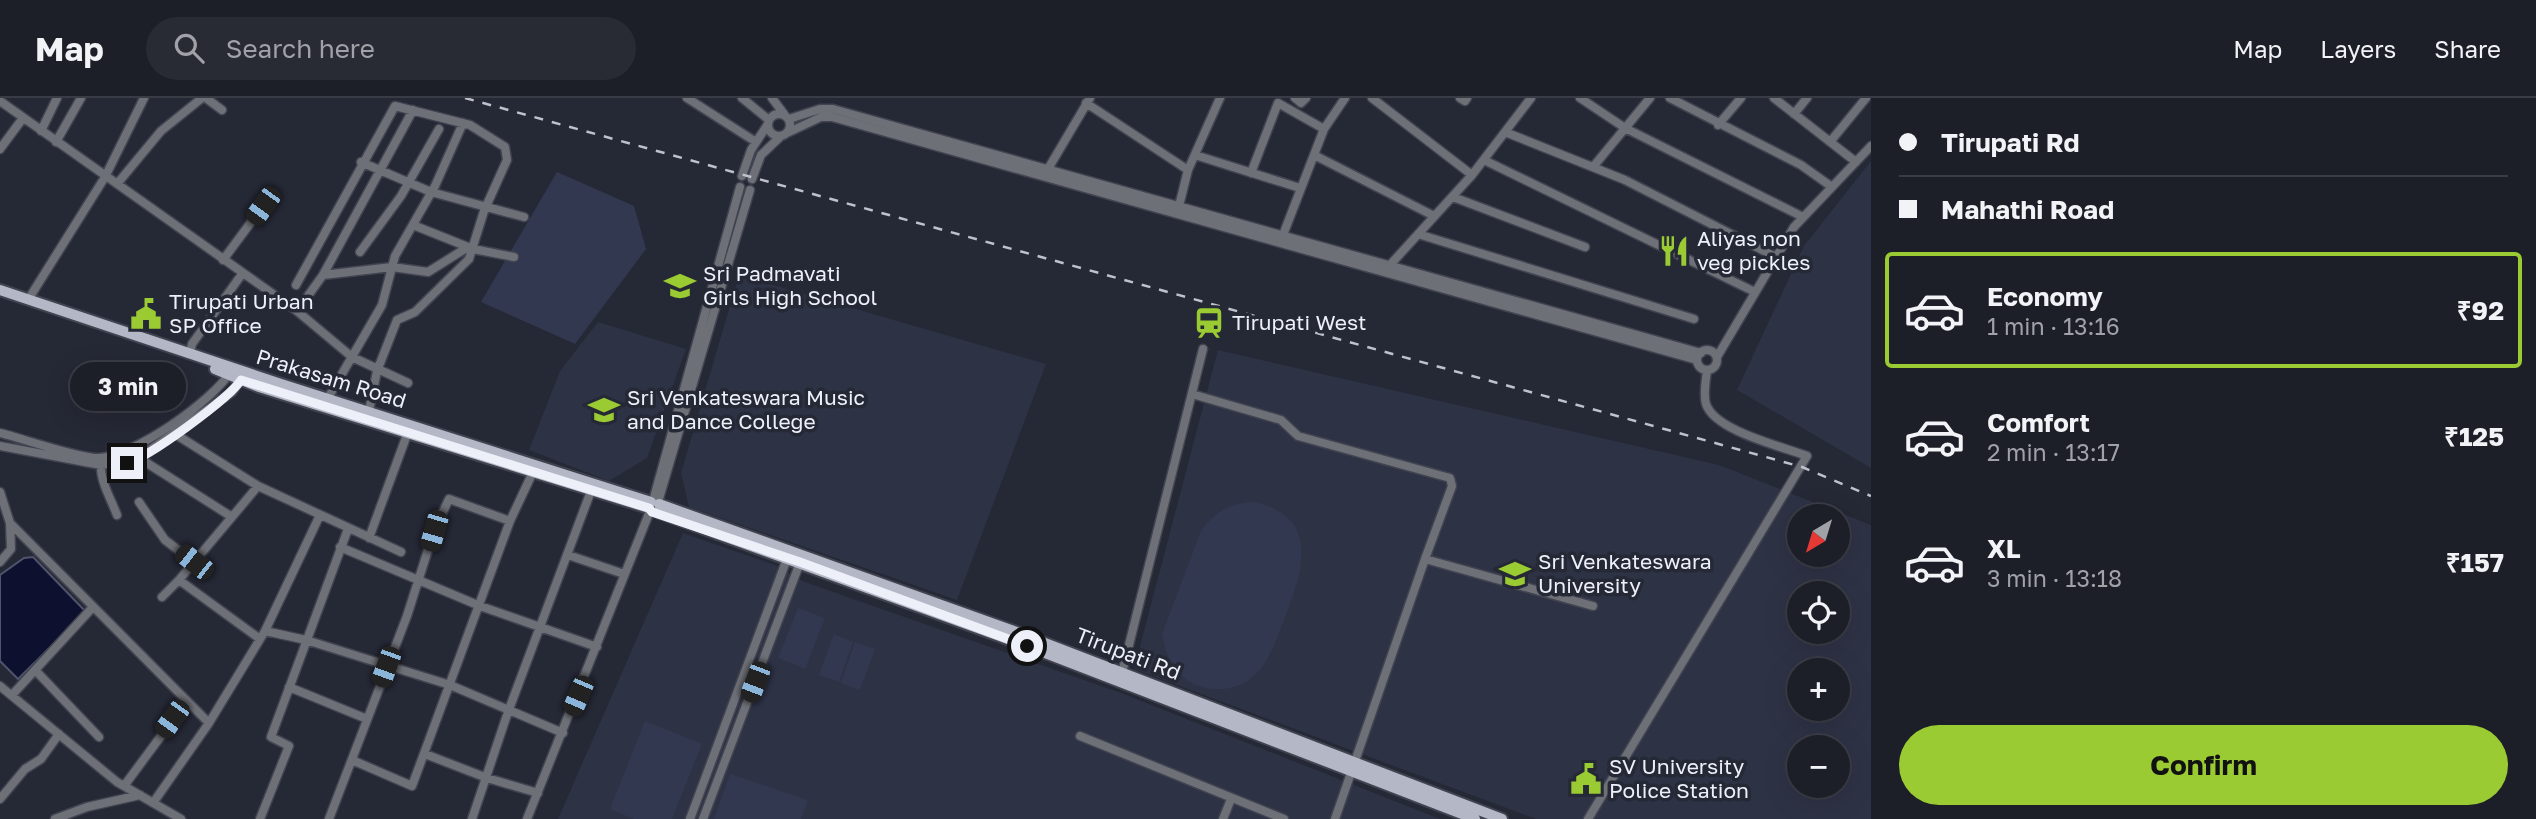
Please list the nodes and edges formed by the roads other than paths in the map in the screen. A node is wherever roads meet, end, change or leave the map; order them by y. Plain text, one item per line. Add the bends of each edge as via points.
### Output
1 (57, 98) edge
2 (79, 98) edge
3 (144, 98) edge
4 (204, 98) edge
5 (687, 98) edge
6 (742, 98) edge
7 (774, 98) edge
8 (1220, 98) edge
9 (1295, 98) edge
10 (1306, 98) edge
11 (1345, 98) edge
12 (1372, 98) edge
13 (1460, 98) edge
14 (1467, 98) edge
15 (1531, 98) edge
16 (1580, 98) edge
17 (1650, 98) edge
18 (1671, 98) edge
19 (1741, 98) edge
20 (1774, 98) edge
21 (1807, 98) edge
22 (1866, 98) edge
23 (1088, 100) edge
24 (0, 101) edge
25 (222, 110) dead end
26 (413, 110) junction
27 (1794, 114) junction
28 (786, 117) junction
29 (23, 118) junction
30 (768, 122) junction
31 (463, 123) junction
32 (1718, 125) junction
33 (1625, 128) junction
34 (439, 129) dead end
35 (1324, 129) junction
36 (41, 131) junction
37 (1505, 132) junction
38 (784, 134) junction
39 (56, 142) junction
40 (756, 142) junction
41 (1830, 142) junction
42 (1871, 146) edge
43 (0, 149) edge
44 (1195, 155) junction
45 (1314, 155) junction
46 (1484, 160) junction
47 (361, 162) junction
48 (1856, 162) junction
49 (1593, 167) junction
50 (1048, 169) junction
51 (1188, 170) junction
52 (380, 172) junction
53 (1251, 173) junction
54 (1472, 175) junction
55 (742, 176) dead end
56 (105, 177) junction
57 (752, 179) dead end
58 (408, 183) junction
59 (117, 184) junction
60 (740, 187) dead end
61 (1832, 187) junction
62 (1300, 188) junction
63 (750, 190) dead end
64 (431, 192) junction
65 (1453, 197) junction
66 (263, 206) dead end
67 (1179, 206) junction
68 (486, 207) junction
69 (1434, 216) junction
70 (1803, 217) junction
71 (524, 218) dead end
72 (413, 225) junction
73 (1418, 234) junction
74 (1283, 235) junction
75 (1585, 247) dead end
76 (471, 248) junction
77 (360, 252) dead end
78 (514, 257) dead end
79 (1776, 257) junction
80 (223, 260) junction
81 (1390, 265) junction
82 (392, 267) junction
83 (242, 274) junction
84 (323, 275) junction
85 (296, 285) dead end
86 (0, 290) edge
87 (1755, 292) junction
88 (0, 296) edge
89 (28, 300) junction
90 (297, 311) junction
91 (1695, 319) dead end
92 (1203, 349) dead end
93 (190, 353) junction
94 (1699, 356) junction
95 (352, 357) junction
96 (1717, 357) junction
97 (1707, 370) junction
98 (377, 371) junction
99 (231, 372) junction
100 (243, 376) junction
101 (408, 383) dead end
102 (1192, 394) junction
103 (328, 398) junction
104 (369, 411) junction
105 (408, 432) junction
106 (0, 433) edge
107 (175, 434) junction
108 (0, 446) edge
109 (139, 458) junction
110 (101, 466) junction
111 (533, 472) junction
112 (258, 486) junction
113 (663, 489) junction
114 (591, 491) junction
115 (0, 492) edge
116 (139, 502) dead end
117 (654, 506) junction
118 (674, 508) junction
119 (117, 515) dead end
120 (320, 515) junction
121 (232, 517) junction
122 (510, 521) junction
123 (10, 523) junction
124 (348, 529) junction
125 (369, 538) junction
126 (340, 547) junction
127 (401, 552) dead end
128 (789, 553) junction
129 (568, 555) junction
130 (802, 558) junction
131 (1425, 559) junction
132 (0, 562) edge
133 (194, 562) junction
134 (624, 574) junction
135 (179, 580) junction
136 (420, 580) junction
137 (162, 597) dead end
138 (480, 606) junction
139 (1593, 606) dead end
140 (93, 607) junction
141 (541, 629) junction
142 (262, 635) junction
143 (306, 640) junction
144 (1029, 642) junction
145 (597, 647) junction
146 (386, 667) junction
147 (36, 671) junction
148 (1122, 673) junction
149 (450, 685) junction
150 (289, 687) junction
151 (4, 691) edge
152 (187, 701) junction
153 (508, 712) junction
154 (367, 719) junction
155 (209, 723) junction
156 (563, 733) junction
157 (59, 734) junction
158 (1080, 736) dead end
159 (99, 737) dead end
160 (425, 754) junction
161 (352, 760) junction
162 (1355, 768) junction
163 (487, 778) junction
164 (124, 786) junction
165 (538, 793) junction
166 (139, 795) junction
167 (0, 799) edge
168 (1231, 799) junction
169 (153, 803) junction
170 (55, 819) edge
171 (181, 819) edge
172 (260, 819) edge
173 (329, 819) edge
174 (472, 819) edge
175 (527, 819) edge
176 (690, 819) edge
177 (703, 819) edge
178 (1223, 819) edge
179 (1284, 819) edge
180 (1335, 819) edge
181 (1475, 819) edge
182 (1502, 819) edge
183 (1588, 819) edge

1 - 36 street
2 - 39 street
3 - 56 street
4 - 25 street
4 - 59 street via 161,131
5 - 40 street
6 - 30 street
7 - 28 street
8 - 44 street
9 - 10 street via 1301,103
11 - 35 street
12 - 54 street
13 - 14 street
15 - 37 street
16 - 33 street
17 - 33 street
18 - 32 street
19 - 32 street
20 - 27 street
21 - 27 street
22 - 41 street
23 - 50 street
23 - 51 street
24 - 29 street
26 - 31 street
26 - 47 street via 393,107
26 - 52 street
27 - 41 street
28 - 30 street via 774,115
28 - 38 street
28 - 50 street via 833,109
29 - 36 street
29 - 43 street
30 - 38 street via 772,133
30 - 40 street
31 - 64 street
31 - 68 street via 498,141 508,152
32 - 61 street via 1801,165
33 - 49 street
33 - 70 street
34 - 58 street
35 - 45 street
35 - 53 street via 1278,103
36 - 39 street
37 - 46 street
37 - 49 street
38 - 57 street via 761,155
38 - 94 street via 821,117 832,117
39 - 56 street
40 - 55 street
41 - 48 street
42 - 48 street
44 - 51 street
44 - 53 street
45 - 62 street
45 - 69 street
46 - 54 street
46 - 87 street
47 - 52 street
47 - 85 street
48 - 61 street
49 - 79 street
50 - 67 street
51 - 67 street
52 - 58 street
52 - 84 street
53 - 62 street
54 - 65 street
56 - 59 street
56 - 89 street
58 - 64 street
58 - 77 street
59 - 80 street
60 - 117 street
61 - 70 street
62 - 74 street
63 - 113 street
64 - 68 street
64 - 72 street
65 - 69 street
65 - 75 street
66 - 80 street
67 - 74 street
68 - 71 street
68 - 76 street
69 - 73 street
70 - 79 street
72 - 76 street
72 - 82 street
73 - 81 street
73 - 91 street
74 - 81 street
76 - 78 street
76 - 82 street via 428,272
76 - 98 street via 467,262 415,312 397,320
79 - 87 street
80 - 83 street
81 - 94 street
82 - 84 street
82 - 95 street via 382,305
83 - 90 street
83 - 93 street
84 - 90 street
86 - 89 main road, Prakasam Road
87 - 96 street
88 - 99 main road, Prakasam Road
89 - 93 main road, Prakasam Road
90 - 95 street
92 - 102 street
93 - 99 main road, Prakasam Road
94 - 96 street via 1708,351
94 - 97 street via 1700,367
95 - 98 street
95 - 103 street
96 - 97 street via 1716,365
97 - 183 street via 1705,402 1712,416 1807,456
98 - 101 street
98 - 104 street
99 - 100 main road, Prakasam Road
99 - 106 street via 165,429 127,451 97,458
100 - 103 main road, Prakasam Road
100 - 105 main road, Prakasam Road
100 - 107 street via 232,392
102 - 131 street via 1281,420 1298,436 1450,478 1452,486
102 - 148 street
103 - 104 main road, Prakasam Road
104 - 117 main road, Prakasam Road
105 - 111 main road, Prakasam Road
105 - 125 street
107 - 109 street
107 - 112 street
108 - 110 street
109 - 110 street
109 - 121 street
110 - 119 street via 100,478
111 - 114 main road, Prakasam Road
111 - 122 street
112 - 120 street
112 - 121 street
113 - 117 street
113 - 118 street
114 - 117 main road, Prakasam Road
114 - 129 street
115 - 123 street
116 - 133 street via 165,540
117 - 118 main road, Tirupati Rd
117 - 128 main road, Tirupati Rd
117 - 134 street
118 - 128 main road, Tirupati Rd
120 - 124 street
120 - 142 street
121 - 133 street
122 - 136 street via 449,499
122 - 138 street
123 - 132 street via 11,549
123 - 140 street
124 - 125 street
124 - 126 street
125 - 127 street
126 - 136 street
126 - 143 street
128 - 130 main road, Tirupati Rd
128 - 176 street
129 - 134 street
129 - 141 street
130 - 144 main road, Tirupati Rd
130 - 177 street
131 - 139 street
131 - 162 street
133 - 135 street
134 - 145 street
135 - 137 street
135 - 142 street
136 - 138 street
136 - 146 street
138 - 141 street
138 - 149 street
140 - 147 street
140 - 152 street
141 - 145 street
141 - 153 street
142 - 143 street
142 - 155 street
143 - 146 street
143 - 150 street
144 - 148 main road, Tirupati Rd
144 - 162 main road, Tirupati Rd
145 - 156 street
146 - 149 street
146 - 154 street
147 - 151 street
147 - 159 street
148 - 162 main road, Tirupati Rd
149 - 153 street
149 - 160 street
150 - 154 street
150 - 172 street via 271,737 289,746
151 - 157 street
152 - 155 street
152 - 164 street
153 - 156 street
153 - 163 street
154 - 161 street
155 - 169 street
156 - 165 street
157 - 164 street
157 - 167 street
158 - 168 street
160 - 161 street via 412,786
160 - 163 street
161 - 173 street
162 - 180 street
162 - 181 main road, Tirupati Rd
162 - 182 main road, Tirupati Rd
163 - 165 street
163 - 174 street
164 - 166 street
165 - 175 street
166 - 169 street
166 - 170 street
168 - 178 street
168 - 179 street
169 - 171 street

